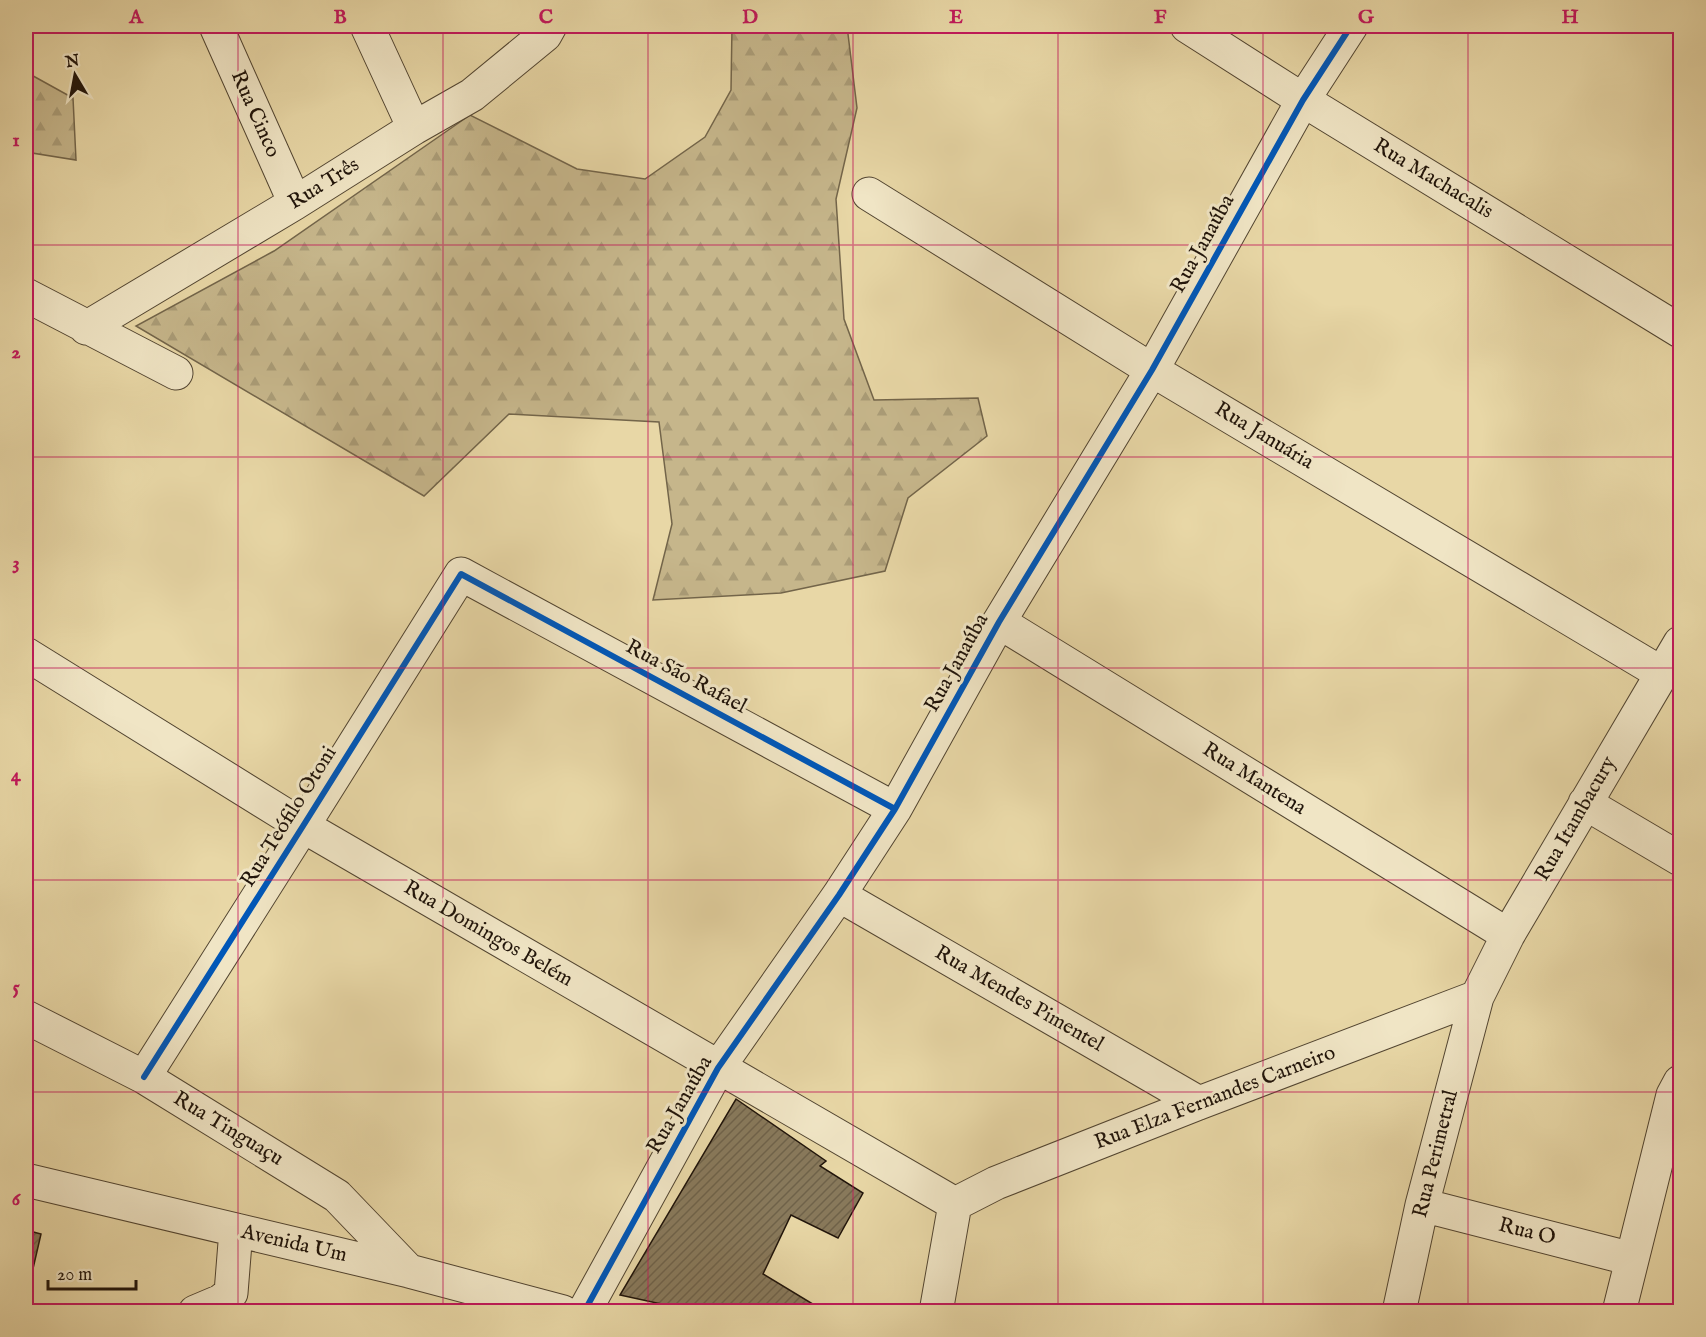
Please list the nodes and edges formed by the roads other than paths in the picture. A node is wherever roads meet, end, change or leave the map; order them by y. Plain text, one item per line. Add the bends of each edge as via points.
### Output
1 (216, 26) edge
2 (367, 26) edge
3 (550, 26) edge
4 (1187, 26) edge
5 (1351, 26) edge
6 (1303, 100) junction
7 (414, 128) junction
8 (869, 194) dead end
9 (295, 203) junction
10 (26, 295) edge
11 (86, 328) junction
12 (1680, 331) edge
13 (1152, 370) junction
14 (176, 373) dead end
15 (460, 573) joint
16 (999, 622) junction
17 (1680, 643) edge
18 (26, 654) edge
19 (1661, 673) junction
20 (1585, 803) junction
21 (895, 809) junction
22 (303, 826) junction
23 (1680, 859) edge
24 (839, 895) junction
25 (1509, 935) junction
26 (1477, 997) junction
27 (26, 1017) edge
28 (718, 1068) junction
29 (144, 1077) junction
30 (1680, 1082) edge
31 (1199, 1102) junction
32 (26, 1180) edge
33 (955, 1204) junction
34 (1422, 1205) junction
35 (236, 1230) junction
36 (1632, 1258) junction
37 (409, 1271) junction
38 (195, 1311) edge
39 (563, 1311) edge
40 (584, 1311) edge
41 (936, 1311) edge
42 (1399, 1311) edge
43 (1619, 1311) edge

1 - 9 street, Rua Cinco
2 - 7 street
3 - 7 street, Rua Três via 472,95
4 - 6 street, Rua Machacalis
5 - 6 street, Rua Janaúba
6 - 12 street, Rua Machacalis
6 - 13 street, Rua Janaúba
7 - 9 street, Rua Três
8 - 13 street, Rua Januária
9 - 11 street, Rua Três
10 - 11 street
11 - 14 street
13 - 16 street, Rua Janaúba
13 - 19 street, Rua Januária
15 - 21 street, Rua São Rafael
15 - 22 street, Rua Teófilo Otoni
16 - 21 street, Rua Janaúba
16 - 25 street, Rua Mantena
17 - 19 street, Rua Itambacury
18 - 22 street, Rua Domingos Belém
19 - 20 street, Rua Itambacury
20 - 23 street
20 - 25 street, Rua Itambacury
21 - 24 street, Rua Janaúba
22 - 28 street, Rua Domingos Belém
22 - 29 street, Rua Teófilo Otoni
24 - 28 street, Rua Janaúba
24 - 31 street, Rua Mendes Pimentel
25 - 26 street, Rua Itambacury
26 - 31 street, Rua Elza Fernandes Carneiro
26 - 34 street, Rua Perimetral
27 - 29 street, Rua Tinguaçu
28 - 33 street, Rua Domingos Belém
28 - 40 street, Rua Janaúba
29 - 37 street, Rua Tinguaçu via 337,1196
30 - 36 street via 1673,1095
31 - 33 street, Rua Elza Fernandes Carneiro via 996,1183
32 - 35 street, Avenida Um
33 - 41 street
34 - 36 street, Rua O
34 - 42 street, Rua Perimetral
35 - 37 street, Avenida Um
35 - 38 street via 231,1293 222,1301
36 - 43 street
37 - 39 street, Avenida Um

